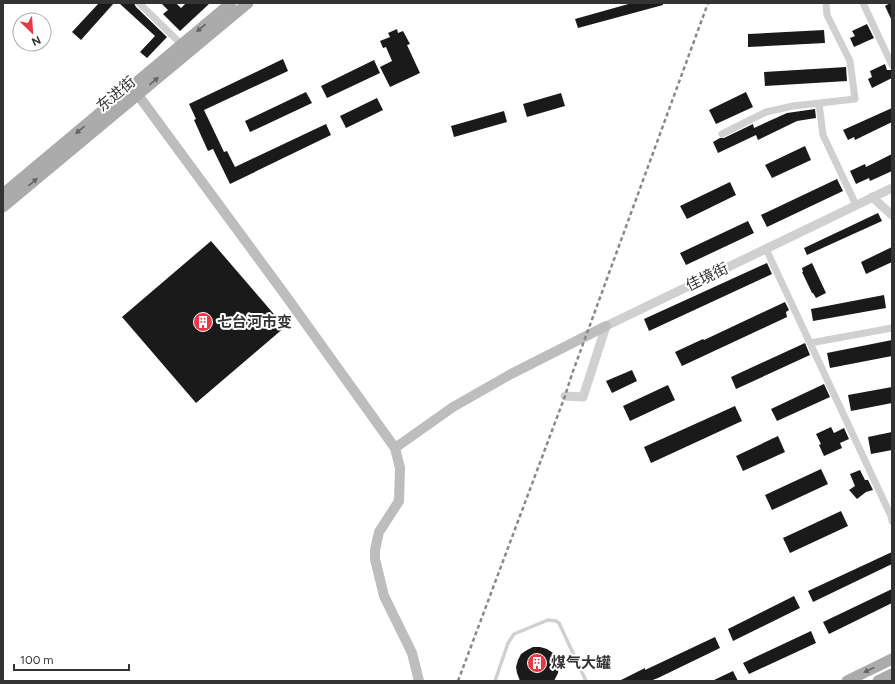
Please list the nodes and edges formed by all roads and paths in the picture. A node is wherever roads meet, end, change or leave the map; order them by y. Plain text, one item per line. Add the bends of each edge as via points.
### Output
1 (139, 3) edge
2 (231, 3) edge
3 (248, 3) edge
4 (826, 3) edge
5 (863, 3) edge
6 (181, 44) junction
7 (892, 65) edge
8 (138, 95) junction
9 (819, 103) junction
10 (722, 134) dead end
11 (892, 188) edge
12 (3, 194) edge
13 (872, 197) junction
14 (856, 205) junction
15 (3, 207) edge
16 (892, 215) edge
17 (766, 249) junction
18 (606, 326) junction
19 (892, 328) edge
20 (810, 343) junction
21 (565, 396) dead end
22 (395, 448) junction
23 (892, 517) edge
24 (892, 659) edge
25 (892, 674) edge
26 (419, 681) edge
27 (495, 681) edge
28 (586, 681) edge
29 (847, 681) edge
30 (878, 681) edge

1 - 6 street
2 -> 6 main road, 东进街
8 -> 3 main road, 东进街
4 - 9 street via 827,15 850,62 855,99
5 - 7 street
6 -> 12 main road, 东进街
15 -> 8 main road, 东进街
8 - 22 main road
9 - 10 street via 766,112
9 - 14 street via 823,135
11 - 13 street, 佳境街
13 - 14 street, 佳境街
13 - 16 street
14 - 17 street, 佳境街
17 - 18 street, 佳境街
17 - 20 street
18 - 21 street via 583,397
18 - 22 main road via 511,374 453,407
19 - 20 street
20 - 23 street
22 - 26 main road via 400,468 399,501 379,532 375,559 384,596 412,653
24 -> 29 main road
25 - 30 main road
27 - 28 lane via 508,643 514,634 548,620 559,623

